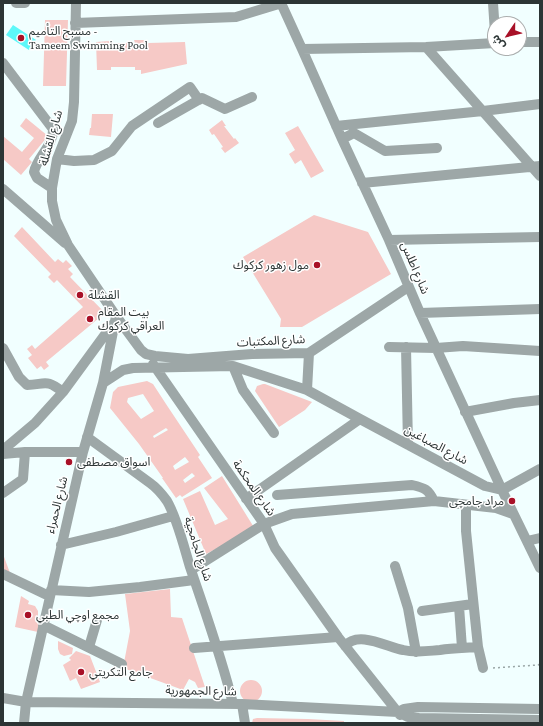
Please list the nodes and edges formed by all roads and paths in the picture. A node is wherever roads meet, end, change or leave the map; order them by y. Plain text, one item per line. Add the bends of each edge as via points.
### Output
1 (16, 3) edge
2 (25, 3) edge
3 (76, 3) edge
4 (281, 3) edge
5 (493, 3) edge
6 (494, 16) edge
7 (75, 23) junction
8 (527, 42) edge
9 (540, 42) edge
10 (487, 43) edge
11 (426, 47) junction
12 (302, 49) junction
13 (3, 63) edge
14 (252, 97) dead end
15 (199, 100) junction
16 (540, 104) edge
17 (483, 111) junction
18 (158, 123) dead end
19 (336, 126) junction
20 (342, 139) junction
21 (437, 148) dead end
22 (57, 159) junction
23 (536, 166) edge
24 (540, 176) edge
25 (362, 183) junction
26 (52, 188) junction
27 (3, 190) edge
28 (540, 237) edge
29 (389, 240) junction
30 (68, 245) junction
31 (408, 287) junction
32 (540, 309) edge
33 (420, 313) junction
34 (115, 319) junction
35 (389, 347) dead end
36 (406, 347) junction
37 (3, 348) edge
38 (436, 348) junction
39 (540, 351) edge
40 (144, 352) junction
41 (309, 354) junction
42 (233, 366) junction
43 (154, 368) junction
44 (103, 383) junction
45 (307, 390) junction
46 (63, 392) junction
47 (540, 400) edge
48 (465, 412) junction
49 (360, 419) junction
50 (274, 433) dead end
51 (87, 437) junction
52 (408, 445) junction
53 (3, 450) edge
54 (25, 452) junction
55 (83, 452) junction
56 (3, 454) edge
57 (540, 469) edge
58 (502, 490) junction
59 (3, 493) edge
60 (277, 495) dead end
61 (246, 499) junction
62 (434, 501) junction
63 (466, 505) junction
64 (513, 514) junction
65 (174, 516) junction
66 (264, 524) junction
67 (540, 538) edge
68 (527, 541) junction
69 (61, 545) junction
70 (540, 556) edge
71 (395, 566) dead end
72 (540, 568) edge
73 (3, 574) edge
74 (193, 575) junction
75 (50, 593) junction
76 (473, 604) junction
77 (459, 606) junction
78 (422, 611) dead end
79 (97, 620) dead end
80 (44, 625) junction
81 (338, 637) junction
82 (216, 646) junction
83 (345, 646) junction
84 (89, 647) junction
85 (478, 647) junction
86 (194, 648) dead end
87 (462, 648) junction
88 (416, 652) junction
89 (122, 664) dead end
90 (540, 664) edge
91 (483, 668) joint
92 (3, 698) edge
93 (26, 702) junction
94 (238, 704) junction
95 (540, 708) edge
96 (398, 712) junction
97 (540, 720) edge
98 (510, 721) edge
99 (24, 723) edge
100 (245, 723) edge
101 (406, 723) edge

1 - 2 street
3 - 7 street, شارع القشلة
4 - 7 street via 236,17
4 - 12 street, شارع اطلس
5 - 6 street
7 - 22 street, شارع القشلة via 72,121
8 - 9 street
10 - 11 street
11 - 12 street
11 - 17 street
12 - 19 street, شارع اطلس
13 - 26 street via 53,129 54,136 35,166 34,172 37,178
14 - 15 street via 225,109 202,98
15 - 18 street
15 - 22 street via 190,86 132,126 112,152 94,160
16 - 17 street
17 - 19 street
17 - 23 street
19 - 20 street, شارع اطلس
20 - 21 street via 354,133 386,151
20 - 25 street, شارع اطلس
22 - 26 street, شارع القشلة
23 - 24 street
23 - 25 street
25 - 29 street, شارع اطلس
26 - 30 street, شارع القشلة via 56,220
27 - 30 street
28 - 29 street
29 - 31 street, شارع اطلس
30 - 34 street, شارع القشلة
31 - 33 street, شارع اطلس
31 - 41 street, شارع المكتبات
32 - 33 street
33 - 38 street, شارع اطلس
34 - 40 street, شارع القشلة
34 - 44 street, شارع الحمراء
34 - 46 street
35 - 36 street
36 - 38 street
36 - 52 street
37 - 46 street via 19,377 28,384 43,382
38 - 39 street via 462,346
38 - 48 street, شارع اطلس
40 - 41 street, شارع المكتبات via 188,359 252,354
40 - 43 street, شارع المحكمة
41 - 45 street
42 - 43 street, شارع المكتبات
42 - 45 street, شارع المكتبات
42 - 50 street via 243,390
43 - 44 street, شارع المكتبات via 123,370
43 - 61 street, شارع المحكمة
44 - 51 street, شارع الحمراء
45 - 49 street, شارع المكتبات
46 - 53 street via 35,423
47 - 48 street
48 - 58 street, شارع اطلس
49 - 52 street, شارع الصباغين
49 - 61 street
51 - 55 street, شارع الحمراء
51 - 65 street, شارع الجامجية via 157,488
52 - 58 street, شارع الصباغين via 485,486
54 - 55 street
54 - 56 street
54 - 59 street via 22,479
55 - 69 street, شارع الحمراء
57 - 58 street
58 - 64 street, شارع اطلس
60 - 62 street via 412,484 429,492
61 - 66 street, شارع المحكمة
62 - 63 street
62 - 66 street via 292,514
63 - 64 street via 496,508
63 - 76 street
64 - 68 street, شارع اطلس
65 - 69 street
65 - 74 street, شارع الجامجية
66 - 74 street
66 - 81 street, شارع المحكمة via 275,548
67 - 68 street
68 - 70 street
68 - 72 street
69 - 75 street, شارع الحمراء
71 - 88 street via 408,608
73 - 75 street
74 - 75 street via 140,587
74 - 82 street, شارع الجامجية
75 - 80 street, شارع الحمراء
76 - 77 street
76 - 85 street
77 - 78 street
77 - 87 street
79 - 84 street
80 - 84 street
80 - 93 street, شارع الحمراء
81 - 82 street
81 - 83 street, شارع المحكمة
82 - 86 street
82 - 94 street, شارع الجامجية
83 - 88 street via 351,640 362,639
83 - 96 street, شارع المحكمة
84 - 89 street
85 - 87 street
85 - 91 street
87 - 88 street
90 - 91 path
92 - 93 street, شارع الجمهورية
93 - 94 street, شارع الجمهورية
93 - 99 street, شارع الحمراء
94 - 96 street, شارع الجمهورية
94 - 100 street, شارع الجامجية
95 - 96 street, شارع الجمهورية via 418,706
96 - 98 street, شارع الجمهورية via 408,717 419,718
96 - 101 street, شارع المحكمة
97 - 98 street, شارع الجمهورية

